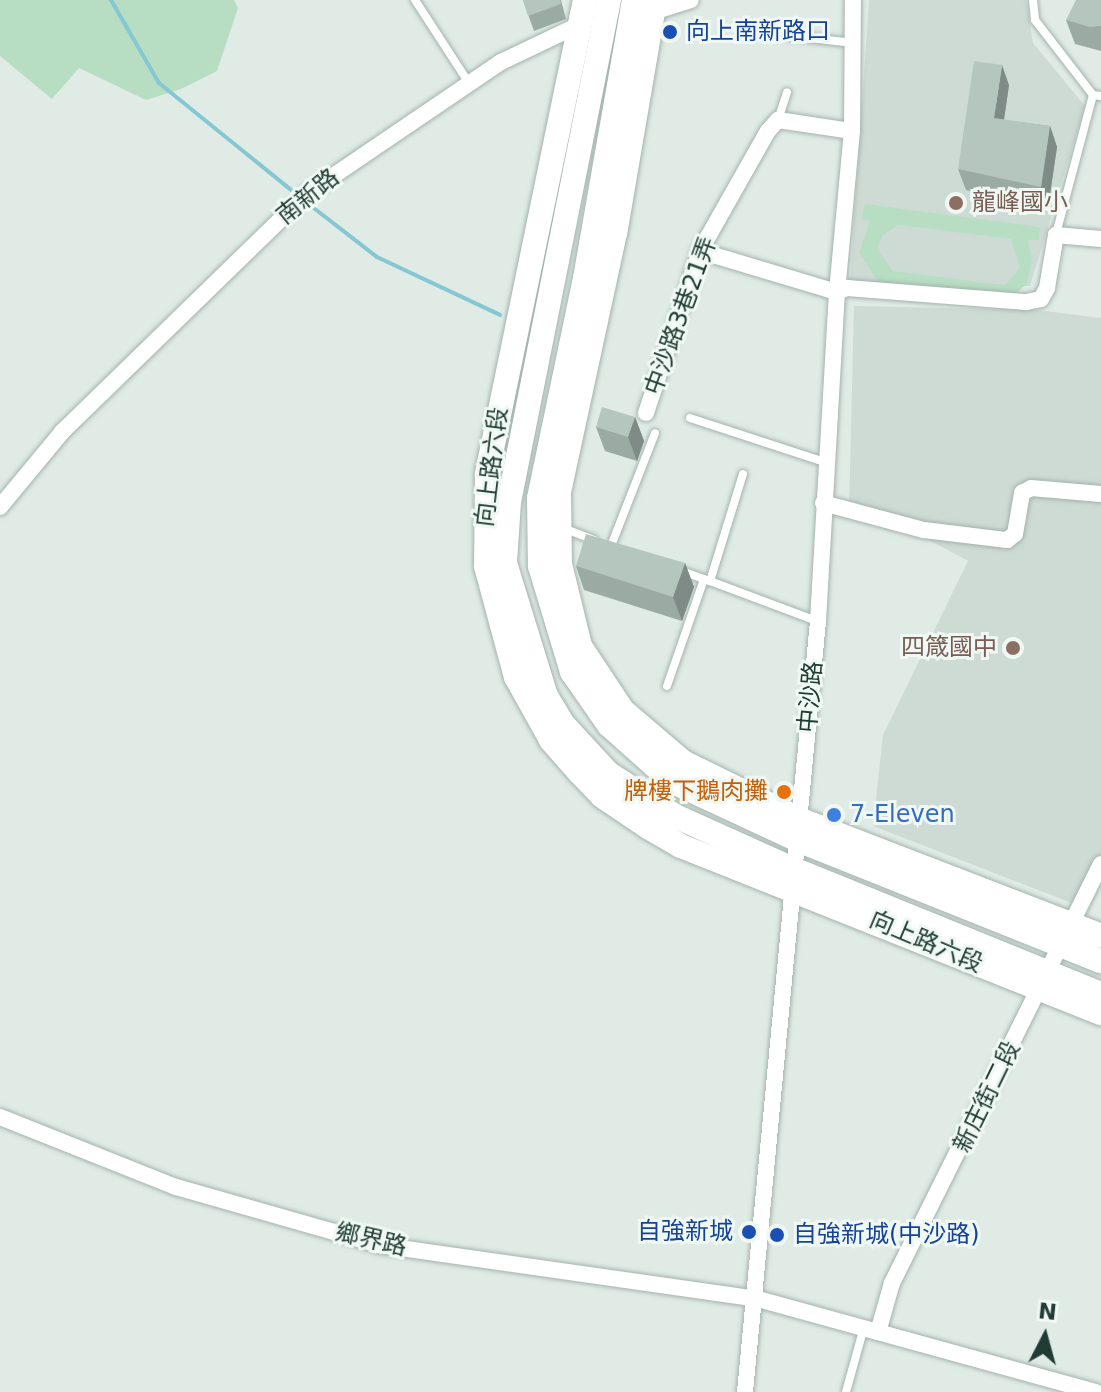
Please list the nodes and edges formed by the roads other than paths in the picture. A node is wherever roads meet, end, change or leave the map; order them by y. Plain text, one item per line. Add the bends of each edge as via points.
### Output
1 (415, 0) edge
2 (691, 0) edge
3 (853, 0) edge
4 (1033, 0) edge
5 (644, 7) edge
6 (608, 8) edge
7 (583, 12) edge
8 (775, 34) dead end
9 (853, 43) junction
10 (469, 84) junction
11 (787, 92) dead end
12 (1097, 95) edge
13 (778, 120) junction
14 (852, 131) junction
15 (1056, 235) junction
16 (1101, 239) edge
17 (700, 251) junction
18 (837, 292) junction
19 (646, 413) dead end
20 (690, 418) dead end
21 (655, 433) dead end
22 (825, 462) junction
23 (743, 474) dead end
24 (1101, 494) edge
25 (823, 503) junction
26 (0, 507) edge
27 (558, 527) junction
28 (611, 546) junction
29 (624, 551) edge
30 (664, 565) edge
31 (707, 580) junction
32 (818, 621) junction
33 (667, 686) dead end
34 (800, 830) junction
35 (1101, 864) edge
36 (792, 878) junction
37 (1066, 934) junction
38 (1101, 936) edge
39 (1101, 961) edge
40 (1044, 982) junction
41 (1101, 994) edge
42 (1101, 1013) edge
43 (0, 1117) edge
44 (758, 1299) junction
45 (871, 1329) junction
46 (1046, 1386) edge
47 (745, 1392) edge
48 (848, 1392) edge
49 (1096, 1392) edge

1 - 10 lane
2 - 5 street, 南新路
3 - 9 street, 中沙路
4 - 12 lane via 1035,20
5 - 6 street, 南新路
5 - 27 main road, 向上路六段 via 615,233 566,450
5 - 34 main road, 向上路六段 via 539,498 540,566 572,672 609,725 673,782
6 - 7 street, 南新路
6 - 36 main road, 向上路六段 via 520,435 505,563 546,696 584,749 648,801
7 - 10 street, 南新路
7 - 36 main road, 向上路六段 via 487,475 484,542 491,598 516,677 533,710 551,740 602,796 681,846
8 - 9 lane
9 - 14 street, 中沙路
10 - 26 street, 南新路 via 301,199 62,432
11 - 13 lane
12 - 15 lane
13 - 14 street
13 - 17 street, 中沙路3巷21弄
14 - 18 street, 中沙路
15 - 16 street
15 - 18 street via 1041,299 847,288
17 - 18 street
17 - 19 street, 中沙路3巷21弄
18 - 22 street, 中沙路
20 - 22 lane
21 - 28 lane
22 - 25 street, 中沙路
23 - 31 lane
24 - 25 street via 1031,488 1022,493 1015,534 1007,540 924,530
25 - 32 street, 中沙路
27 - 28 lane
27 - 34 main road, 向上路六段 via 560,564 580,646 623,711 683,762
28 - 29 lane
30 - 31 lane
31 - 32 lane
31 - 33 lane
32 - 34 street, 中沙路
34 - 36 street, 中沙路
34 - 37 main road, 向上路六段
35 - 37 street, 新庄街二段
36 - 40 main road, 向上路六段
36 - 44 street, 中沙路
37 - 38 main road, 向上路六段
37 - 39 main road, 向上路六段
37 - 40 street, 新庄街二段
40 - 41 main road, 向上路六段
40 - 42 main road, 向上路六段
40 - 45 street, 新庄街二段
43 - 44 street, 鄉界路 via 176,1187 379,1245
44 - 45 street, 鄉界路
44 - 47 street, 中沙路
45 - 46 street, 鄉界路
45 - 48 lane
46 - 49 street, 鄉界路

